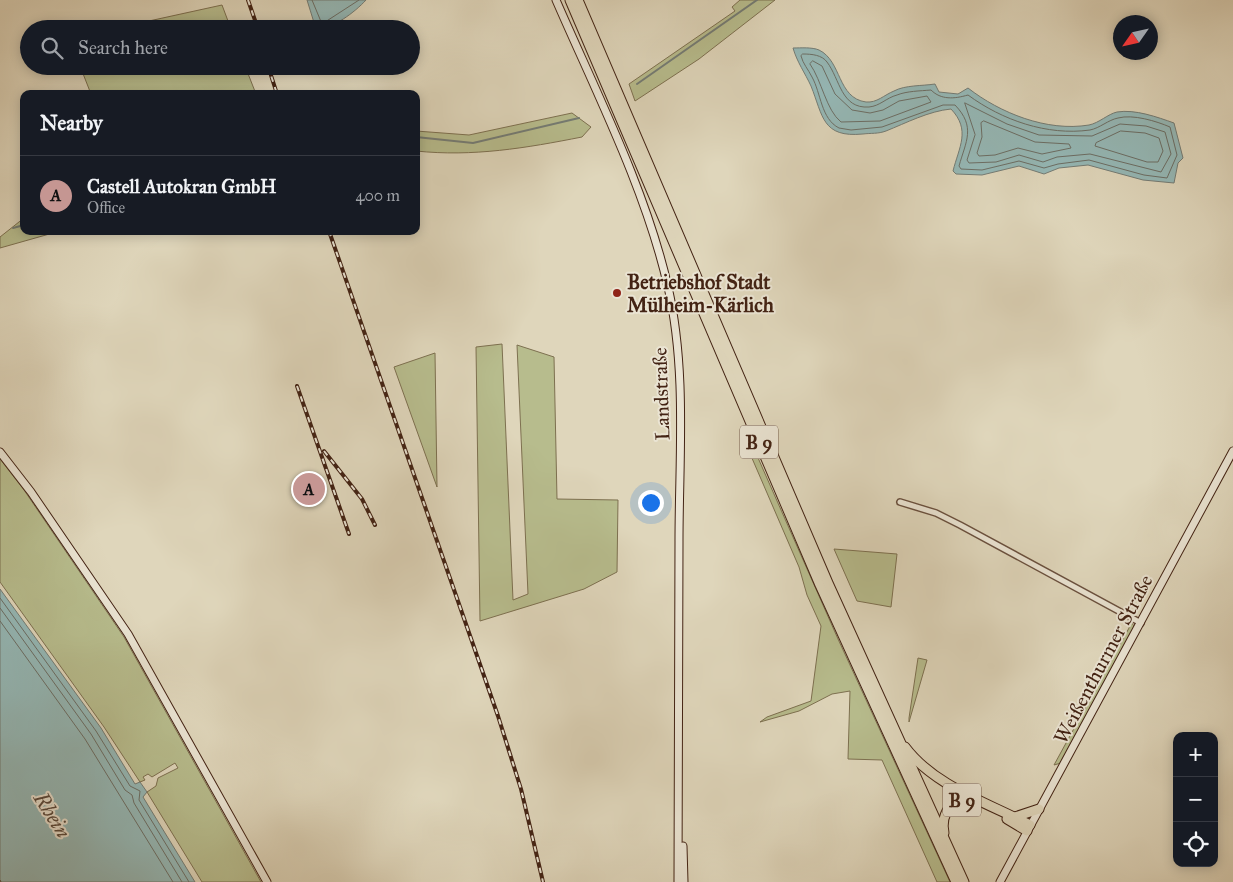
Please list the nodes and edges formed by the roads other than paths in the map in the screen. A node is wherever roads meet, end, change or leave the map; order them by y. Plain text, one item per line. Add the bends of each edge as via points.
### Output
1 (556, 0) edge
2 (570, 0) edge
3 (578, 0) edge
4 (1233, 451) edge
5 (0, 452) edge
6 (900, 502) dead end
7 (1141, 623) junction
8 (894, 730) junction
9 (680, 809) junction
10 (1039, 809) junction
11 (1015, 817) junction
12 (1028, 828) junction
13 (948, 848) junction
14 (266, 882) edge
15 (678, 882) edge
16 (684, 882) edge
17 (956, 882) edge
18 (964, 882) edge
19 (1000, 882) edge

1 - 9 street, Landstraße via 647,214 672,307 680,402 677,692
2 - 17 highway, B 9 via 820,585
3 - 8 highway, B 9
4 - 7 street, Weißenthurmer Straße
5 - 14 street via 128,634
6 - 7 street via 960,525
7 - 10 street, Weißenthurmer Straße
8 - 11 highway, B 9 via 912,756 930,772
8 - 13 highway, B 9
9 - 15 street
9 - 16 street
10 - 11 highway
10 - 12 street, Weißenthurmer Straße
11 - 12 highway, B 9
12 - 13 highway, B 9 via 979,803 962,799 950,806 943,819
12 - 19 street, Weißenthurmer Straße
13 - 18 highway, B 9

